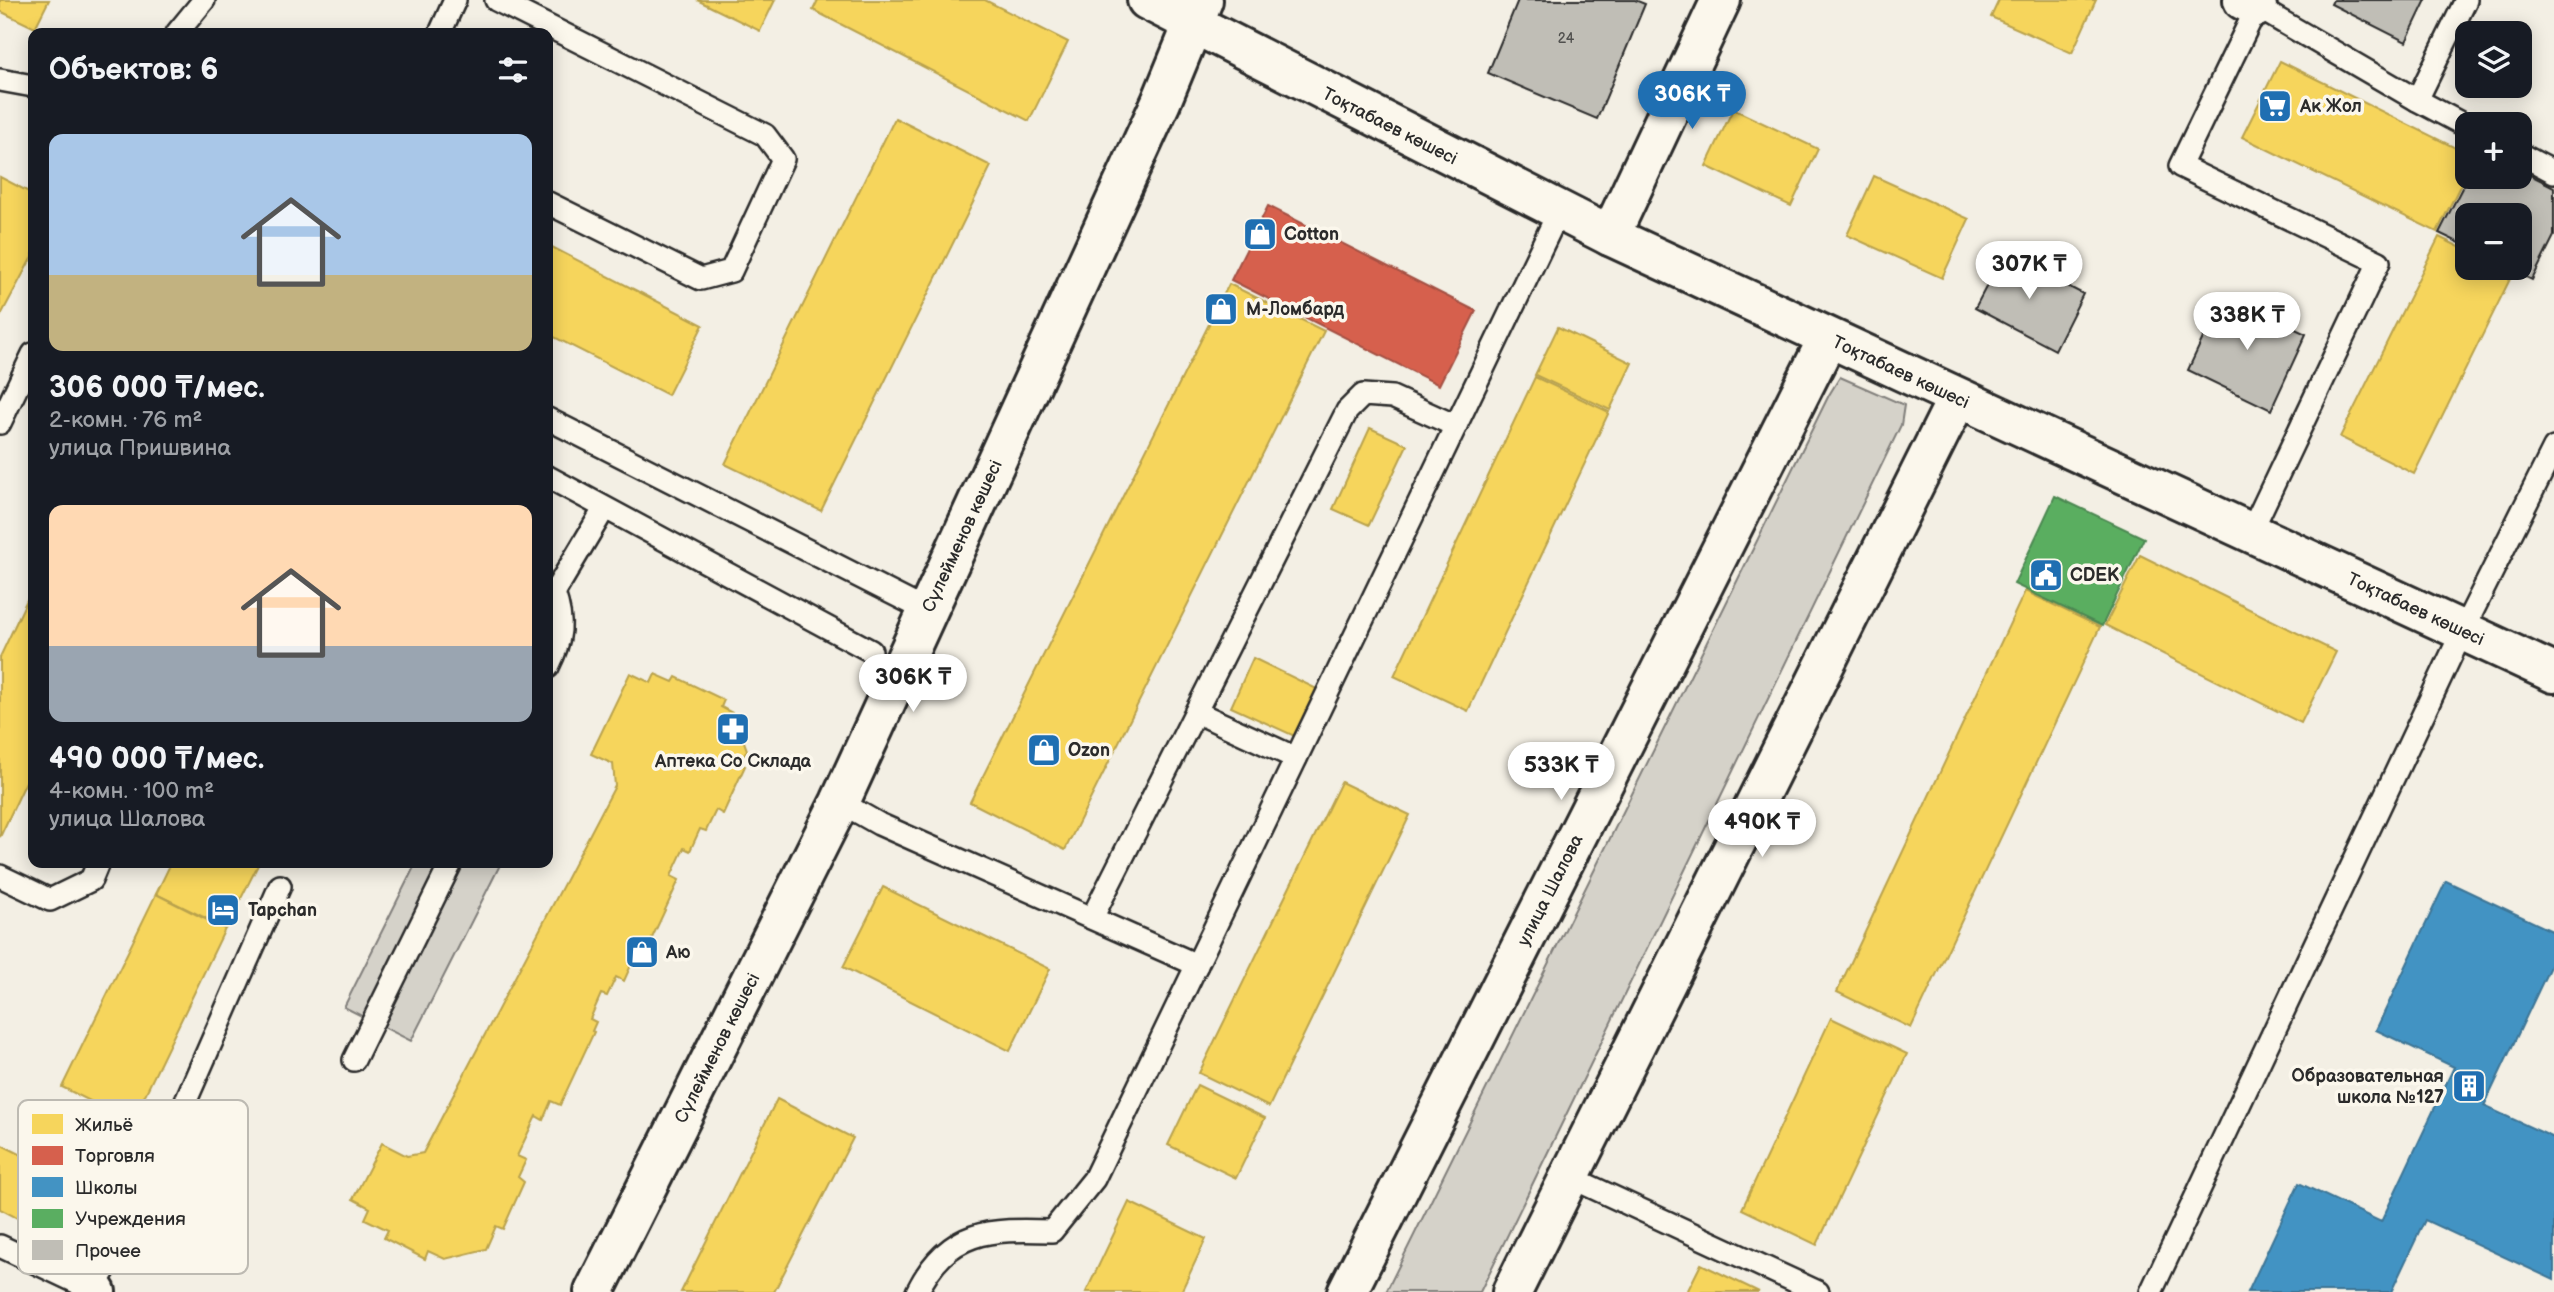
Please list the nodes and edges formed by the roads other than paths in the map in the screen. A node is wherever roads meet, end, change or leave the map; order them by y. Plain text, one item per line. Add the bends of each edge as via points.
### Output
1 (204, 0) edge
2 (455, 0) edge
3 (496, 0) edge
4 (1147, 0) edge
5 (1721, 0) edge
6 (2466, 0) edge
7 (2250, 4) edge
8 (1198, 12) edge
9 (181, 28) edge
10 (442, 28) edge
11 (552, 28) edge
12 (553, 29) edge
13 (0, 80) edge
14 (28, 85) edge
15 (2417, 100) junction
16 (2455, 120) edge
17 (2532, 160) edge
18 (2554, 172) edge
19 (553, 205) edge
20 (1559, 211) junction
21 (1610, 236) junction
22 (1828, 338) junction
23 (28, 365) edge
24 (1958, 399) junction
25 (553, 422) edge
26 (0, 424) edge
27 (1455, 426) junction
28 (2554, 448) edge
29 (553, 480) edge
30 (604, 509) junction
31 (2250, 534) junction
32 (553, 589) edge
33 (553, 596) edge
34 (927, 611) junction
35 (2463, 630) junction
36 (871, 651) dead end
37 (553, 657) edge
38 (2554, 673) edge
39 (1196, 712) junction
40 (1296, 758) junction
41 (840, 802) junction
42 (96, 868) edge
43 (450, 868) edge
44 (0, 876) edge
45 (281, 886) dead end
46 (1091, 918) junction
47 (1197, 965) junction
48 (354, 1060) dead end
49 (187, 1100) edge
50 (1570, 1177) junction
51 (0, 1246) edge
52 (18, 1255) edge
53 (58, 1274) edge
54 (103, 1274) edge
55 (93, 1291) edge
56 (594, 1292) edge
57 (917, 1292) edge
58 (1347, 1292) edge
59 (1512, 1292) edge
60 (1818, 1292) edge
61 (2151, 1292) edge

1 - 9 lane
2 - 10 lane
3 - 11 lane
4 - 8 street
5 - 21 street
6 - 15 lane
7 - 15 lane
7 - 31 lane via 2180,166 2379,262
8 - 20 street, Тоқтабаев көшесі via 1254,57
8 - 34 street, Сүлейменов көшесі
12 - 19 lane via 765,135 783,159 731,271 701,279
13 - 14 lane
15 - 16 lane
17 - 18 lane
20 - 21 street, Тоқтабаев көшесі
20 - 27 lane
21 - 22 street, Тоқтабаев көшесі
22 - 24 street, Тоқтабаев көшесі
22 - 58 street, улица Шалова
23 - 26 lane
24 - 31 street, Тоқтабаев көшесі
24 - 50 street
25 - 34 lane
27 - 39 lane via 1392,397 1363,395 1347,411
27 - 40 lane
28 - 35 lane
29 - 30 lane
30 - 32 lane
30 - 36 lane
31 - 35 street, Тоқтабаев көшесі
33 - 37 lane via 563,618
34 - 41 street, Сүлейменов көшесі
35 - 38 street, Тоқтабаев көшесі
35 - 61 lane
39 - 40 lane
39 - 46 lane
40 - 47 lane
41 - 46 lane via 879,824
41 - 56 street, Сүлейменов көшесі
42 - 44 lane via 90,880 50,900
43 - 48 lane
45 - 49 lane
46 - 47 lane
47 - 57 lane via 1094,1179 1052,1231 1004,1230 955,1243 929,1267
50 - 59 street
50 - 60 lane
51 - 52 lane
53 - 55 lane
54 - 55 lane

